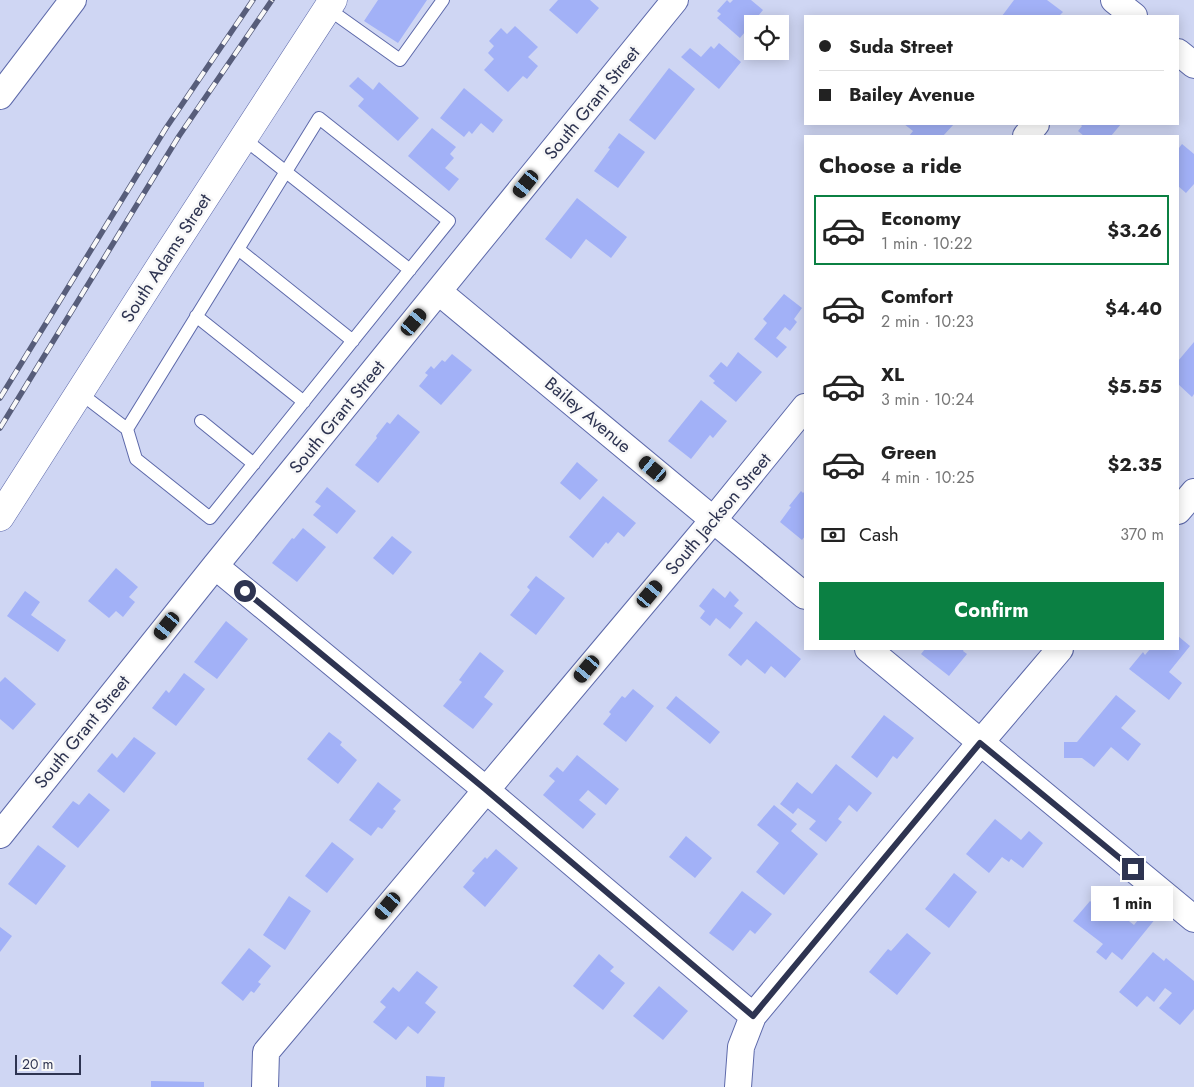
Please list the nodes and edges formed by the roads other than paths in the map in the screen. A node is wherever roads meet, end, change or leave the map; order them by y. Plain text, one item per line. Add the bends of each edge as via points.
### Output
1 (73, 0) edge
2 (442, 0) edge
3 (676, 0) edge
4 (330, 4) edge
5 (1179, 53) edge
6 (1194, 65) edge
7 (0, 96) edge
8 (1035, 125) edge
9 (1027, 135) edge
10 (243, 138) junction
11 (286, 171) junction
12 (238, 249) junction
13 (410, 270) junction
14 (439, 292) junction
15 (196, 316) junction
16 (353, 341) junction
17 (80, 393) junction
18 (304, 402) junction
19 (804, 409) edge
20 (201, 422) dead end
21 (127, 429) junction
22 (254, 464) junction
23 (1194, 492) edge
24 (1179, 510) edge
25 (0, 517) edge
26 (714, 520) junction
27 (214, 566) junction
28 (804, 595) edge
29 (869, 650) edge
30 (1059, 650) edge
31 (980, 743) junction
32 (485, 789) junction
33 (0, 835) edge
34 (1194, 919) edge
35 (753, 1016) junction
36 (265, 1087) edge
37 (738, 1087) edge

1 - 7 street
2 - 4 lane via 400,60
3 - 14 street, South Grant Street
4 - 10 street, South Adams Street
5 - 6 street
8 - 9 street
10 - 11 lane
10 - 17 street, South Adams Street
11 - 12 lane
11 - 13 lane
11 - 13 lane via 319,118 449,221
12 - 15 lane
12 - 16 lane
13 - 16 lane
14 - 26 street, Bailey Avenue
14 - 27 street, South Grant Street
15 - 18 lane
15 - 21 lane
16 - 18 lane
17 - 21 lane
17 - 25 street, South Adams Street
18 - 22 lane
19 - 26 street, South Jackson Street
20 - 22 lane
21 - 22 lane via 136,459 210,518
23 - 24 street
26 - 28 street, Bailey Avenue
26 - 32 street, South Jackson Street
27 - 32 street
27 - 33 street, South Grant Street
29 - 31 street
30 - 31 street
31 - 34 street
31 - 35 street
32 - 35 street
32 - 36 street, South Jackson Street via 266,1052
35 - 37 street via 741,1047

